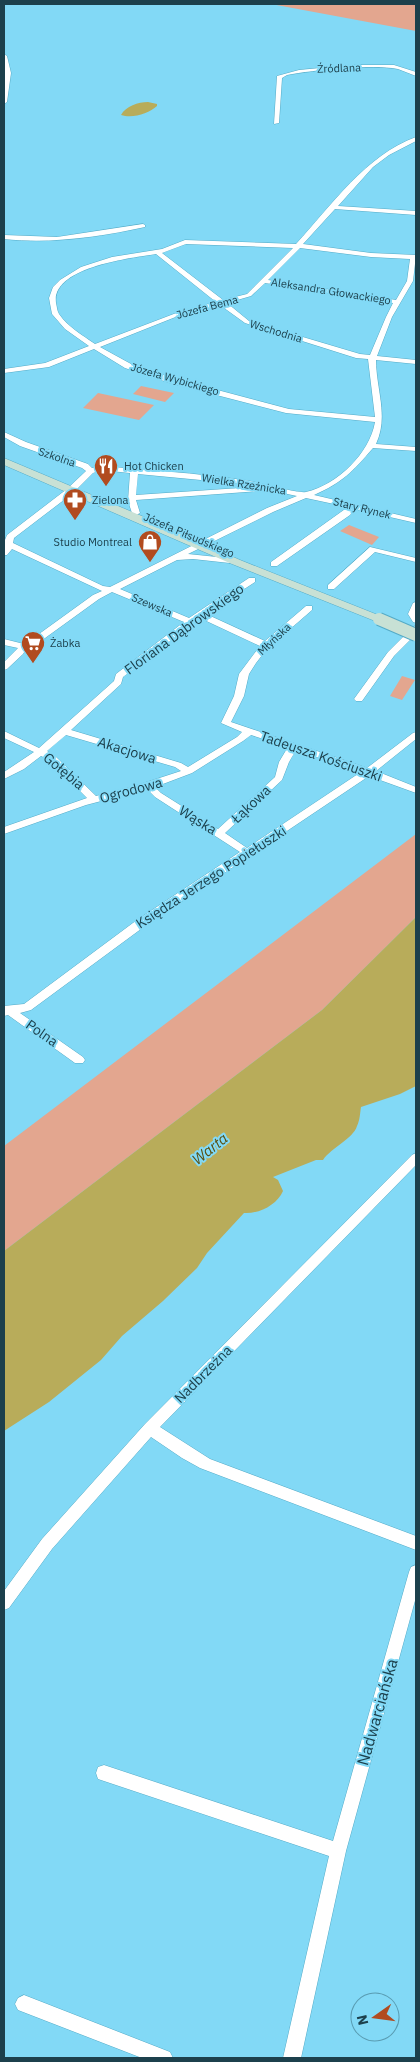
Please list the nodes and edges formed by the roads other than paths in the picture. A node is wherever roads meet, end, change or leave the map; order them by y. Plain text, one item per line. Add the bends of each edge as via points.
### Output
1 (4, 56) edge
2 (416, 74) edge
3 (4, 102) edge
4 (276, 123) dead end
5 (416, 138) edge
6 (333, 207) junction
7 (416, 213) edge
8 (142, 226) dead end
9 (4, 237) edge
10 (298, 246) junction
11 (157, 252) junction
12 (415, 257) edge
13 (264, 281) junction
14 (244, 297) junction
15 (220, 302) junction
16 (397, 302) junction
17 (232, 311) junction
18 (95, 347) junction
19 (372, 359) junction
20 (416, 362) edge
21 (4, 372) edge
22 (379, 420) junction
23 (4, 434) edge
24 (370, 446) junction
25 (416, 449) edge
26 (4, 461) edge
27 (90, 472) junction
28 (134, 472) junction
29 (269, 488) junction
30 (72, 489) junction
31 (308, 496) junction
32 (132, 498) junction
33 (353, 506) junction
34 (136, 513) junction
35 (416, 521) edge
36 (6, 543) edge
37 (202, 544) junction
38 (4, 553) edge
39 (175, 559) junction
40 (416, 560) edge
41 (236, 562) junction
42 (274, 570) junction
43 (252, 580) dead end
44 (330, 587) dead end
45 (113, 589) junction
46 (416, 605) edge
47 (309, 608) dead end
48 (200, 615) junction
49 (416, 620) edge
50 (190, 621) junction
51 (416, 629) edge
52 (416, 635) edge
53 (4, 642) edge
54 (266, 645) junction
55 (23, 646) junction
56 (4, 667) edge
57 (359, 699) dead end
58 (226, 723) joint
59 (64, 731) junction
60 (249, 731) junction
61 (4, 734) edge
62 (416, 735) edge
63 (293, 746) junction
64 (42, 752) junction
65 (189, 771) junction
66 (368, 772) junction
67 (4, 776) edge
68 (149, 786) junction
69 (416, 790) edge
70 (94, 799) junction
71 (4, 831) edge
72 (219, 833) junction
73 (248, 853) junction
74 (6, 1010) edge
75 (79, 1060) dead end
76 (416, 1158) edge
77 (150, 1428) junction
78 (416, 1543) edge
79 (416, 1572) edge
80 (4, 1603) edge
81 (104, 1773) dead end
82 (338, 1851) junction
83 (24, 2004) dead end
84 (164, 2058) edge
85 (292, 2058) edge

1 - 3 street via 8,73
2 - 4 street, Źródlana via 384,66 305,70 280,76
5 - 6 street, Józefa Bema via 379,159
6 - 7 street
6 - 10 street, Józefa Bema
8 - 9 street via 60,240
10 - 11 street, Józefa Wybickiego via 188,242
10 - 12 street, Józefa Wybickiego
10 - 13 street, Józefa Bema
11 - 15 street, Wschodnia
11 - 18 street, Józefa Wybickiego via 94,264 73,273 56,288 51,302 56,316
12 - 16 street via 410,281
13 - 14 street, Józefa Bema
13 - 16 street, Aleksandra Głowackiego
14 - 15 street, Józefa Bema
14 - 17 street
15 - 17 street, Wschodnia
15 - 18 street, Józefa Bema via 181,313
16 - 19 street
17 - 19 street, Wschodnia via 247,322
18 - 21 street, Józefa Bema via 46,366
18 - 22 street, Józefa Wybickiego via 124,364 152,374 282,409
19 - 20 street, Wschodnia
19 - 22 street
22 - 24 street
23 - 27 street, Szkolna via 85,466
24 - 25 street
24 - 31 street via 344,477
26 - 30 street, Józefa Piłsudskiego
27 - 28 street, Wielka Rzeźnicka via 104,468
27 - 30 street, Szkolna
28 - 29 street, Wielka Rzeźnicka via 224,479
28 - 32 street
29 - 31 street, Wielka Rzeźnicka
29 - 32 street
30 - 34 street, Józefa Piłsudskiego
30 - 36 street, Szkolna via 10,536
30 - 37 street, Józefa Piłsudskiego
31 - 33 street, Stary Rynek
31 - 37 street via 270,510
32 - 34 street
33 - 35 street, Stary Rynek
33 - 42 street
34 - 37 street, Józefa Piłsudskiego
36 - 38 street, Szkolna
36 - 45 street, Szewska via 102,588
37 - 39 street
37 - 41 street, Józefa Piłsudskiego
37 - 42 street, Józefa Piłsudskiego
39 - 41 street via 193,556
39 - 45 street
40 - 44 street via 373,549
41 - 42 street, Józefa Piłsudskiego
42 - 52 street, Józefa Piłsudskiego, bridge
43 - 48 street, Floriana Dąbrowskiego
45 - 50 street, Szewska
45 - 55 street via 34,643
46 - 49 street via 412,614
47 - 54 street, Młyńska
48 - 50 street, Floriana Dąbrowskiego
48 - 54 street
50 - 59 street, Floriana Dąbrowskiego via 119,676 118,682
51 - 57 street via 391,654
53 - 55 street
54 - 58 street, Młyńska via 246,671
55 - 56 street
58 - 60 street, Tadeusza Kościuszki
59 - 64 street, Floriana Dąbrowskiego
59 - 65 street, Akacjowa
60 - 63 street, Tadeusza Kościuszki
60 - 65 street, Ogrodowa
61 - 64 street, Gołębia
62 - 66 street, Księdza Jerzego Popiełuszki
63 - 66 street, Tadeusza Kościuszki
63 - 72 street, Łąkowa via 279,778
64 - 67 street, Floriana Dąbrowskiego
64 - 70 street, Gołębia
65 - 68 street, Ogrodowa
66 - 69 street, Tadeusza Kościuszki
66 - 73 street, Księdza Jerzego Popiełuszki
68 - 70 street, Ogrodowa
68 - 72 street, Wąska
70 - 71 street, Ogrodowa
72 - 73 street, Wąska
73 - 74 street, Księdza Jerzego Popiełuszki via 150,916 27,1007
74 - 75 street, Polna
76 - 77 street, Nadbrzeżna
77 - 78 street via 205,1464
77 - 80 street, Nadbrzeżna via 47,1544
79 - 82 street, Nadwarciańska
81 - 82 street
82 - 85 street, Nadwarciańska
83 - 84 street

